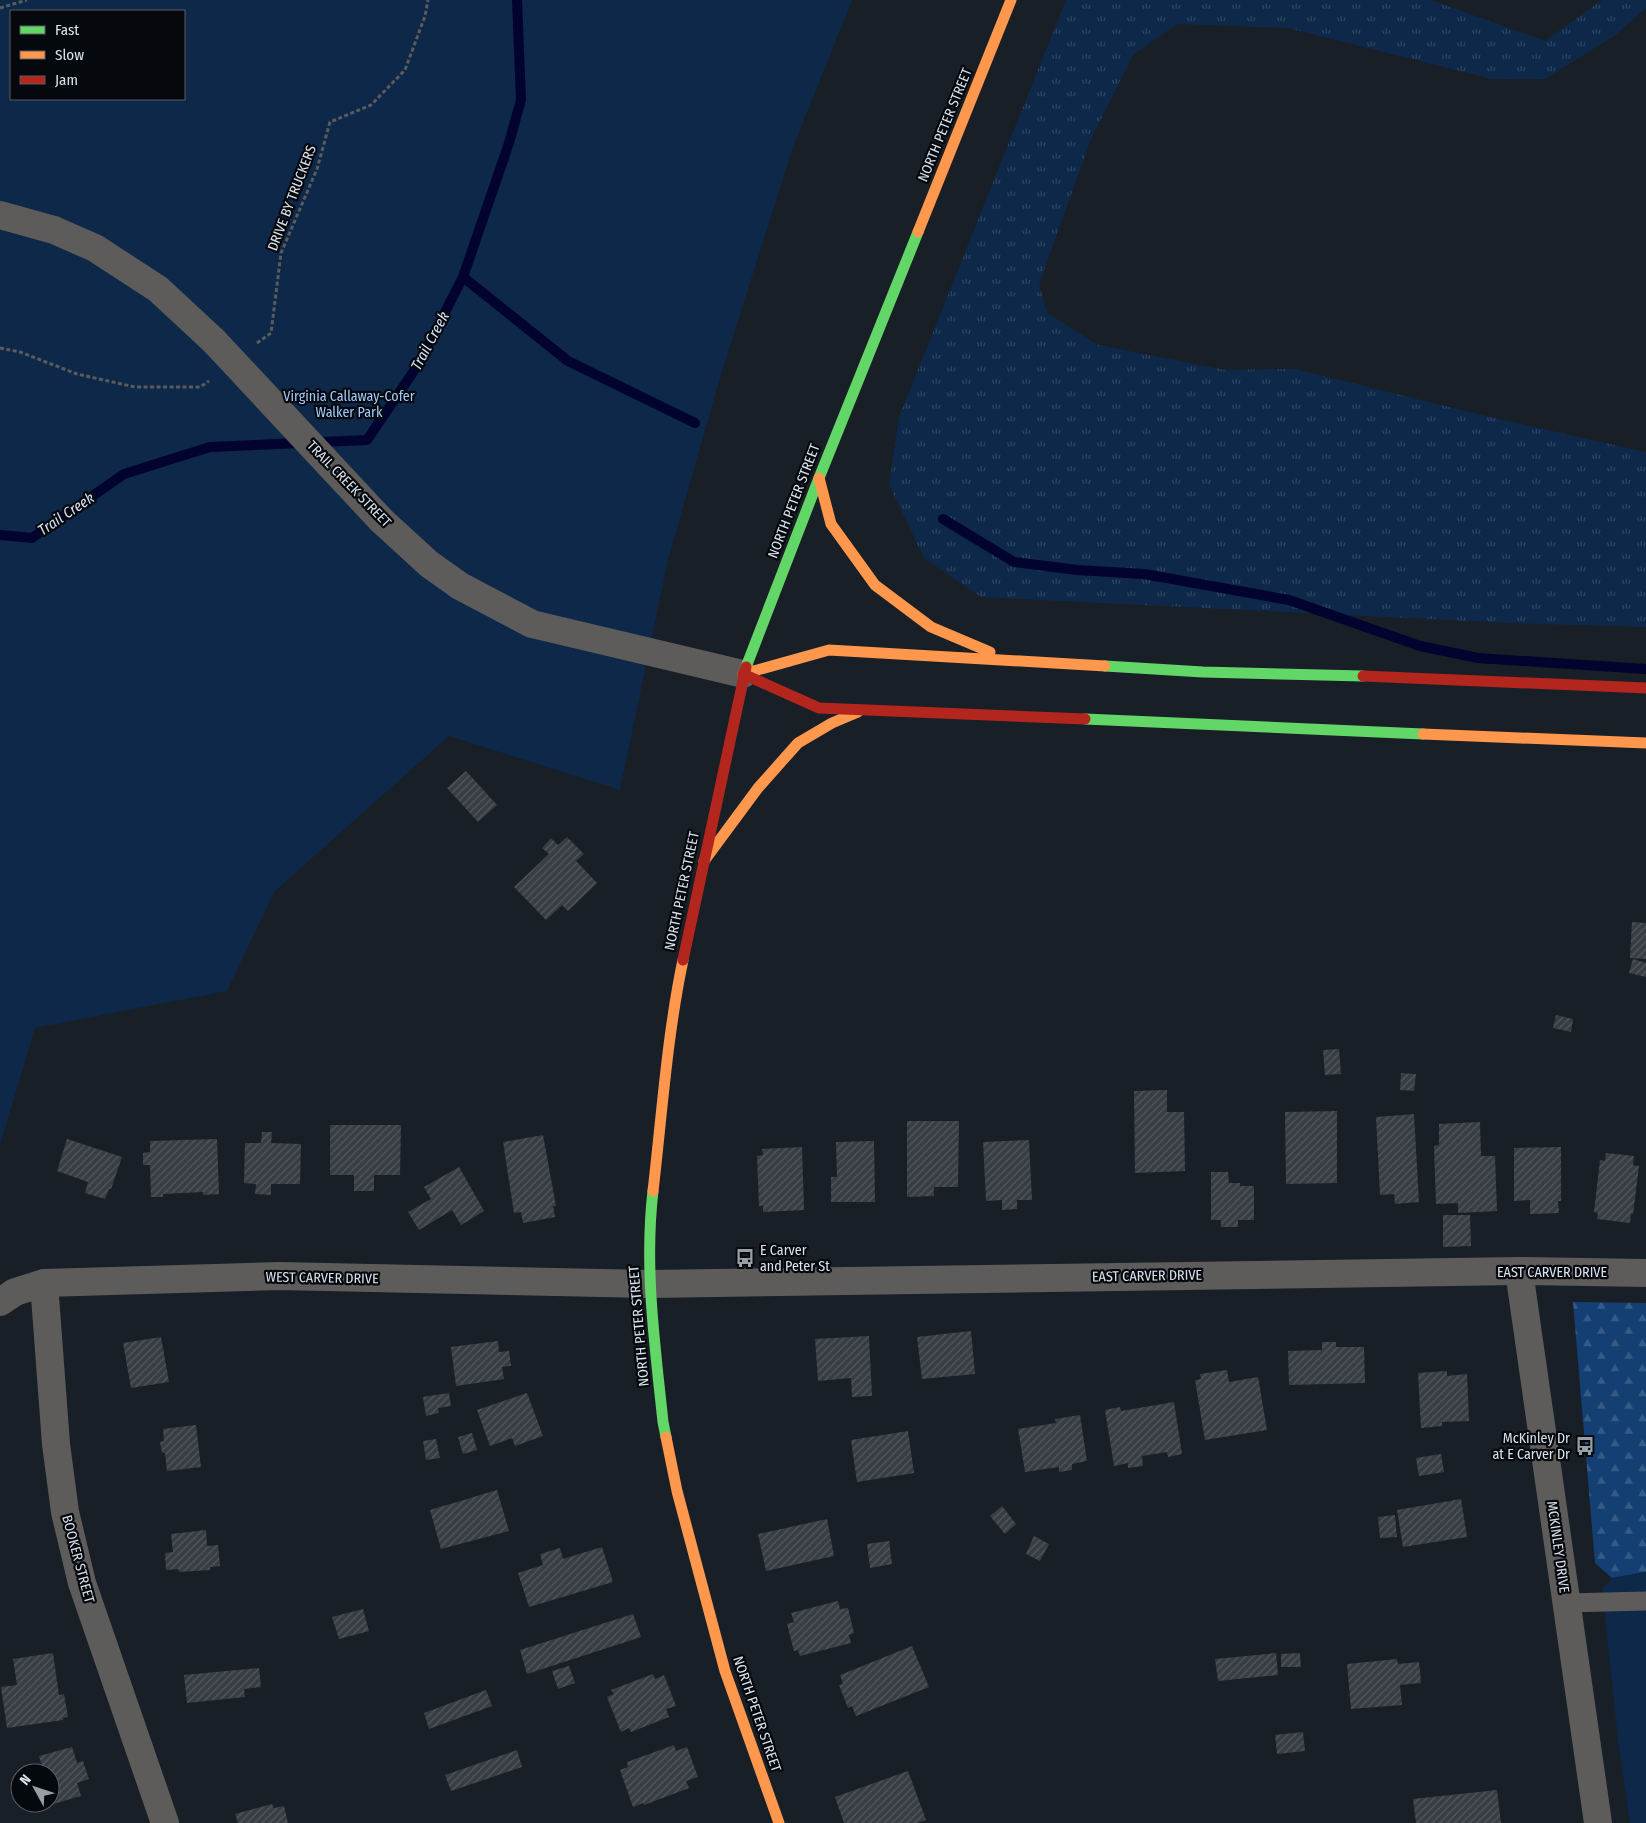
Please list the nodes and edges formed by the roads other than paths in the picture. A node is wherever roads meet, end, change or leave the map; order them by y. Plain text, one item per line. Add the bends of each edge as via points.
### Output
1 (1011, 0) edge
2 (0, 215) edge
3 (819, 478) junction
4 (1008, 660) junction
5 (742, 674) junction
6 (1646, 688) edge
7 (861, 711) junction
8 (1646, 743) edge
9 (704, 860) junction
10 (1519, 1271) junction
11 (1646, 1272) edge
12 (44, 1283) junction
13 (648, 1284) junction
14 (0, 1302) edge
15 (1646, 1601) edge
16 (1566, 1604) junction
17 (164, 1823) edge
18 (779, 1823) edge
19 (1598, 1823) edge

1 - 3 main road, NORTH PETER STREET
2 - 5 street, TRAIL CREEK STREET, bridge via 54,230 95,248 158,289 214,341 381,520 429,564 460,586 532,624
3 - 4 main road via 831,524 875,585 931,628
3 - 5 main road, NORTH PETER STREET
4 - 5 main road via 829,650
4 - 6 main road via 1203,672
5 - 7 main road via 820,708
5 - 9 main road, NORTH PETER STREET
7 - 8 main road
7 - 9 main road via 798,743 758,788
9 - 13 main road, NORTH PETER STREET via 674,1004 660,1107 649,1224
10 - 11 street, EAST CARVER DRIVE
10 - 13 street, EAST CARVER DRIVE
10 - 16 street, MCKINLEY DRIVE
12 - 13 street, WEST CARVER DRIVE via 280,1276
12 - 14 street, WEST CARVER DRIVE via 15,1292
12 - 17 street, BOOKER STREET via 56,1444 65,1512 82,1583
13 - 18 main road, NORTH PETER STREET via 663,1422 677,1491 725,1671
15 - 16 lane
16 - 19 street, MCKINLEY DRIVE

